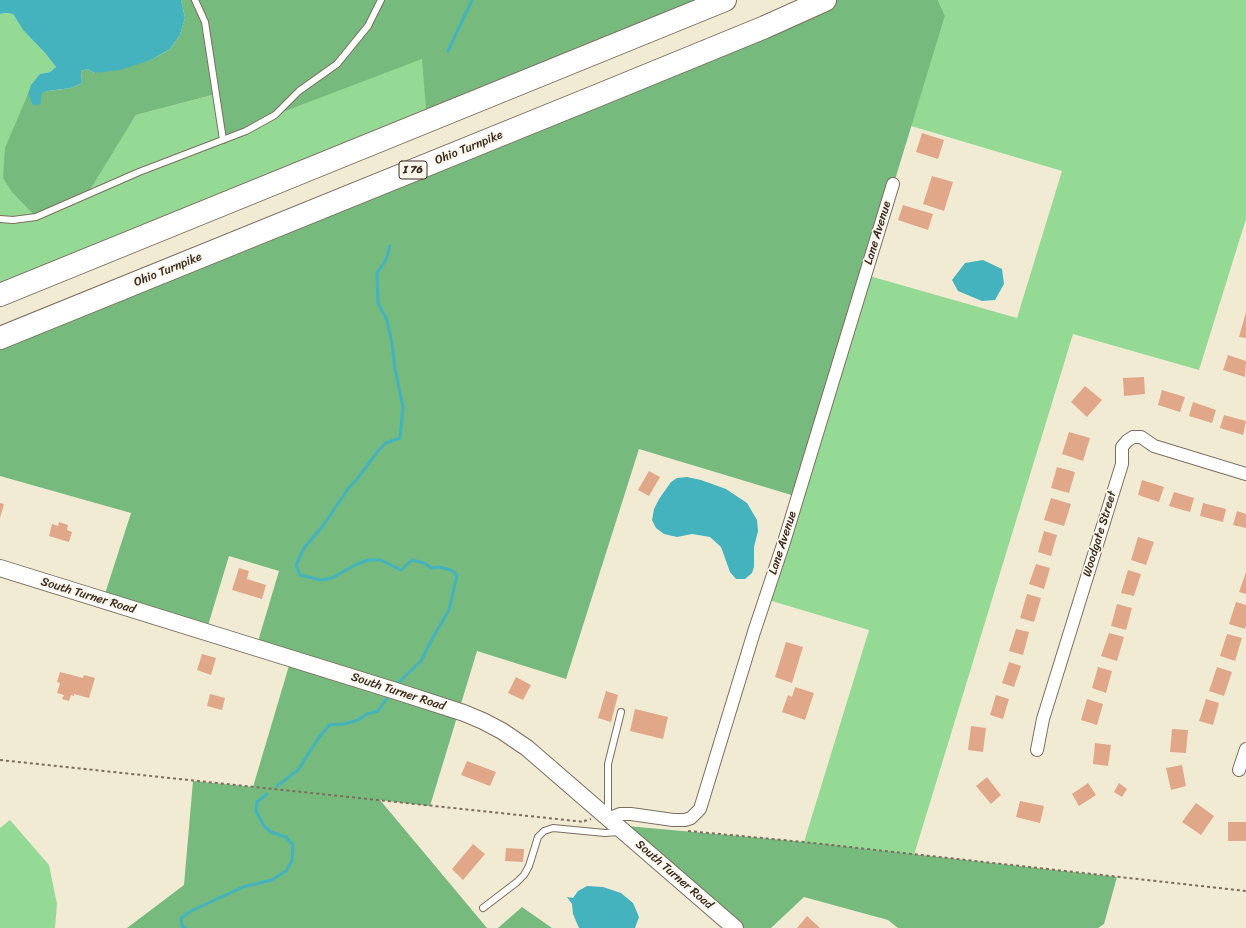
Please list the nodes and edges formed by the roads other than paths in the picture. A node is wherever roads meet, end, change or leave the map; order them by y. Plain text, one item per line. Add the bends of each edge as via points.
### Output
1 (195, 0) edge
2 (381, 0) edge
3 (725, 0) edge
4 (825, 0) edge
5 (223, 140) junction
6 (894, 184) dead end
7 (0, 219) edge
8 (0, 295) edge
9 (0, 338) edge
10 (1246, 474) edge
11 (0, 568) edge
12 (621, 712) dead end
13 (1246, 749) edge
14 (1037, 750) dead end
15 (1239, 770) dead end
16 (608, 819) junction
17 (622, 832) junction
18 (483, 908) dead end
19 (735, 928) edge

1 - 5 lane via 205,22
2 - 5 lane via 368,26 337,64 299,91 275,115
3 - 8 highway
4 - 9 highway, Ohio Turnpike / I 76
5 - 7 lane via 139,172 36,217
6 - 16 street, Lane Avenue via 700,809 685,820 631,814 620,814
10 - 14 street, Woodgate Street via 1154,446 1141,437 1133,437 1122,447 1122,464 1043,719
11 - 16 street, South Turner Road via 464,713 502,731 526,748
12 - 16 lane via 608,764
13 - 15 street
16 - 17 street, South Turner Road
17 - 18 lane via 553,828 544,831 538,837 524,875
17 - 19 street, South Turner Road

